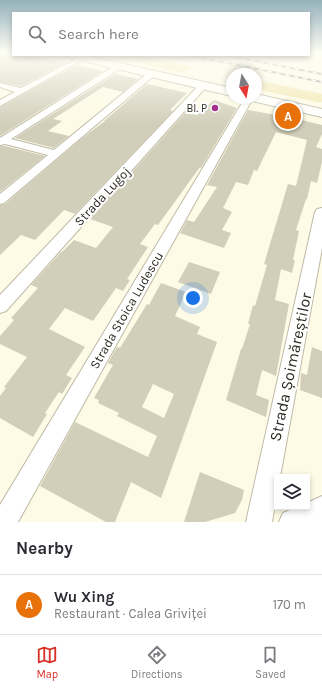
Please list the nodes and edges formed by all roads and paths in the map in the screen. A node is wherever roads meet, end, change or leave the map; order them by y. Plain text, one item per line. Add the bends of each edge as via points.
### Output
1 (48, 76) edge
2 (104, 76) edge
3 (149, 76) edge
4 (162, 76) edge
5 (0, 85) edge
6 (204, 86) junction
7 (21, 91) junction
8 (226, 91) edge
9 (262, 99) edge
10 (0, 103) edge
11 (246, 104) edge
12 (322, 113) edge
13 (1, 141) edge
14 (56, 154) junction
15 (0, 200) edge
16 (322, 212) edge
17 (0, 306) edge
18 (322, 509) edge
19 (4, 522) edge
20 (259, 522) edge
21 (292, 522) edge

1 - 7 street
2 - 13 street
3 - 14 street
4 - 6 main road
5 - 7 street
6 - 8 main road
6 - 17 street, Strada Lugoj
7 - 10 street
9 - 12 main road
11 - 19 street, Strada Stoica Ludescu
13 - 14 street
14 - 15 street
16 - 20 street, Strada Șoimăreștilor
18 - 21 street

